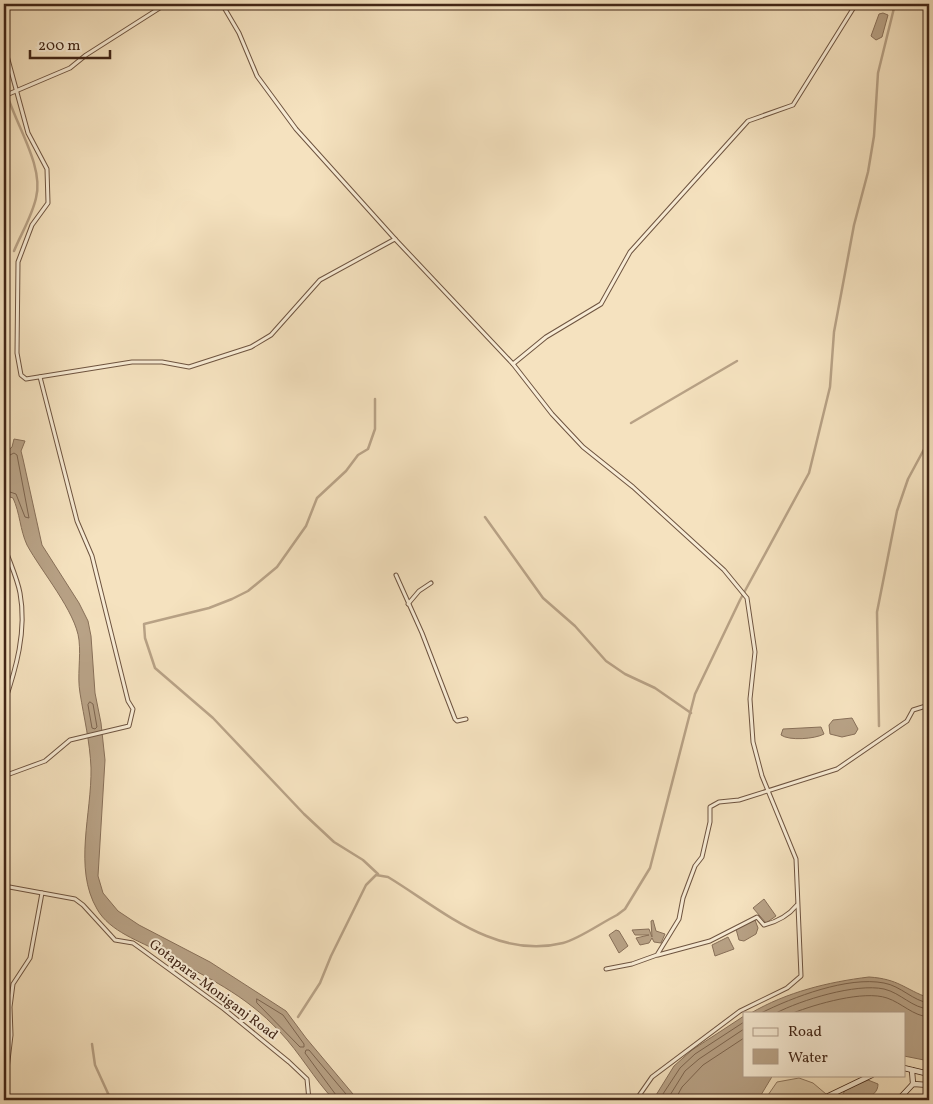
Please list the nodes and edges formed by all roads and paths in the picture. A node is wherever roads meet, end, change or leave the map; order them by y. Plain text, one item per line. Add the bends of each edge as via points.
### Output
1 (166, 4) edge
2 (222, 4) edge
3 (856, 4) edge
4 (4, 45) edge
5 (16, 90) junction
6 (4, 96) edge
7 (395, 239) junction
8 (513, 364) junction
9 (40, 377) junction
10 (4, 545) edge
11 (396, 575) dead end
12 (431, 583) dead end
13 (408, 604) junction
14 (4, 704) edge
15 (929, 705) edge
16 (466, 719) dead end
17 (4, 776) edge
18 (768, 791) junction
19 (4, 886) edge
20 (42, 894) junction
21 (798, 903) junction
22 (657, 955) junction
23 (606, 969) dead end
24 (906, 1068) edge
25 (912, 1070) junction
26 (929, 1074) edge
27 (870, 1076) edge
28 (913, 1084) junction
29 (929, 1085) edge
30 (4, 1095) edge
31 (309, 1100) edge
32 (636, 1100) edge
33 (820, 1100) edge
34 (898, 1100) edge

1 - 5 street via 70,68
2 - 7 street via 239,33 257,76 296,130
3 - 8 street via 793,106 748,121 630,252 601,304 546,338
4 - 5 street
5 - 6 street
5 - 9 street via 28,133 47,169 48,203 32,226 18,262 16,331 21,375 26,379
7 - 8 street
7 - 9 street via 320,280 271,335 251,347 189,367 162,362 132,362
8 - 18 street via 552,414 583,446 724,570 747,598 755,652 750,699 753,742
9 - 17 street via 77,521 92,556 128,701 133,710 128,726 76,738 65,743 45,761
10 - 14 street via 20,591 23,625
11 - 13 street
12 - 13 street
13 - 16 street via 455,719
15 - 18 street via 913,710 907,721 836,770
18 - 21 street via 796,859
18 - 22 street via 710,806 702,857 694,866 679,919
19 - 20 street, Gotapara-Moniganj Road
20 - 30 street via 30,958 13,984
20 - 31 street, Gotapara-Moniganj Road via 80,902 115,940 133,943 224,1009 306,1079
21 - 22 street via 788,915 768,924 764,925 757,918 710,941
21 - 32 street via 800,979 740,1011 652,1077
22 - 23 street
24 - 25 main road
25 - 26 main road
25 - 28 main road
27 - 33 main road
28 - 29 main road
28 - 34 main road

